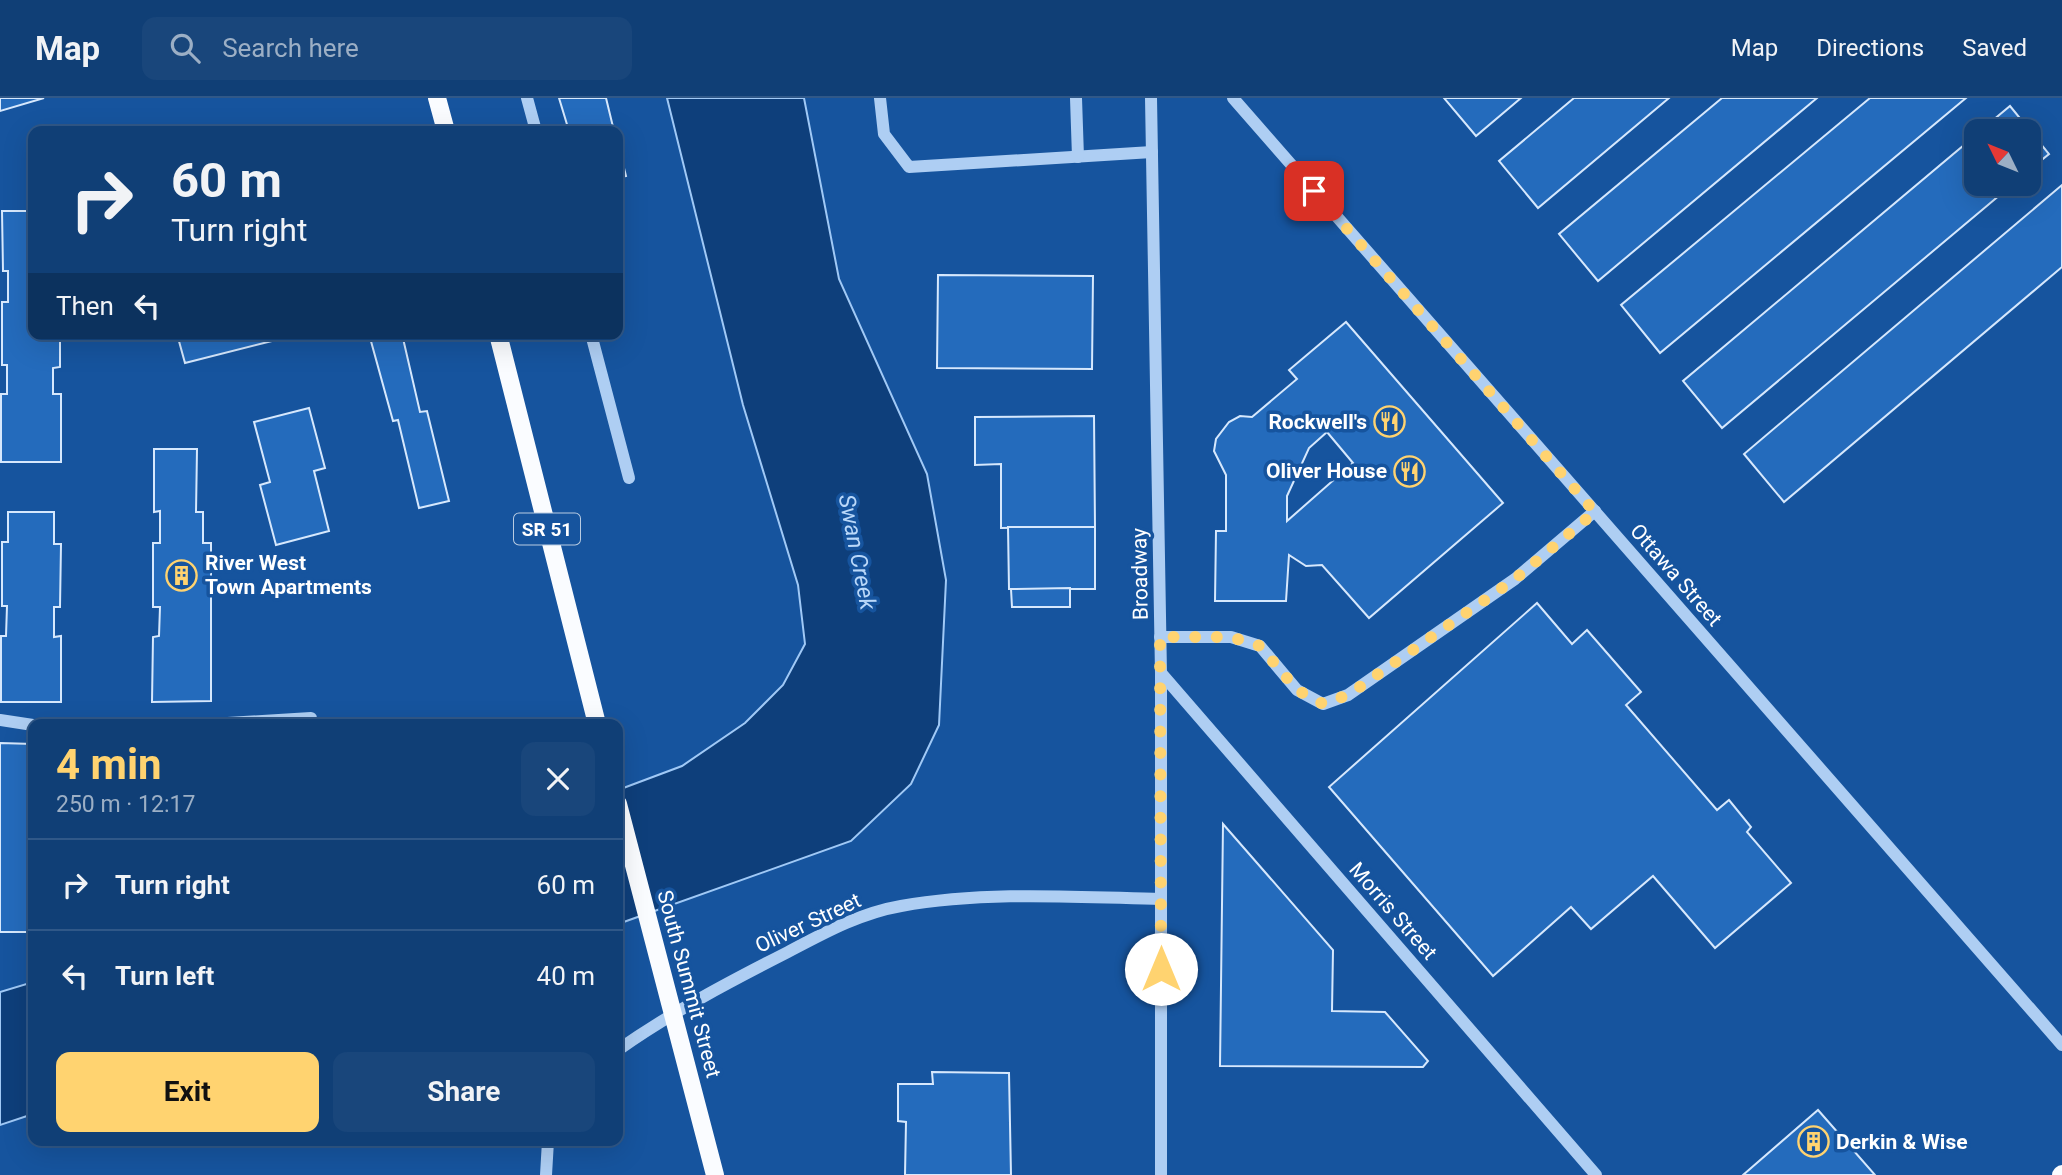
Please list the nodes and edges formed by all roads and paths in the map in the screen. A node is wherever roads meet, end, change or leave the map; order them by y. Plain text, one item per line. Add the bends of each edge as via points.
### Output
1 (437, 98) edge
2 (527, 98) edge
3 (880, 98) edge
4 (1076, 98) edge
5 (1151, 98) edge
6 (1233, 98) edge
7 (445, 126) edge
8 (535, 126) edge
9 (1152, 152) junction
10 (1077, 157) junction
11 (500, 340) edge
12 (593, 340) edge
13 (629, 478) dead end
14 (1595, 512) junction
15 (1160, 637) junction
16 (1161, 673) junction
17 (310, 718) dead end
18 (294, 719) edge
19 (596, 719) edge
20 (0, 720) edge
21 (28, 724) edge
22 (623, 823) edge
23 (1161, 899) junction
24 (674, 1012) junction
25 (2062, 1045) edge
26 (623, 1047) edge
27 (548, 1146) edge
28 (546, 1175) edge
29 (715, 1175) edge
30 (1161, 1175) edge
31 (1597, 1175) edge

1 - 7 main road
2 - 8 street
3 - 10 street via 884,134 909,167
4 - 10 street
5 - 9 street, Broadway
6 - 14 street, Ottawa Street
9 - 10 street
9 - 15 street, Broadway
11 - 19 main road, SR 51
12 - 13 street
14 - 15 street via 1515,579 1348,695 1323,704 1297,690 1260,646 1231,637
14 - 25 street, Ottawa Street
15 - 16 street, Broadway
16 - 23 street, Broadway
16 - 31 street, Morris Street
17 - 18 street
20 - 21 street
22 - 24 main road, South Summit Street
23 - 24 street, Oliver Street via 1040,897 901,906 826,931
23 - 30 street, Broadway
24 - 26 street, Oliver Street
24 - 29 main road, South Summit Street
27 - 28 street

